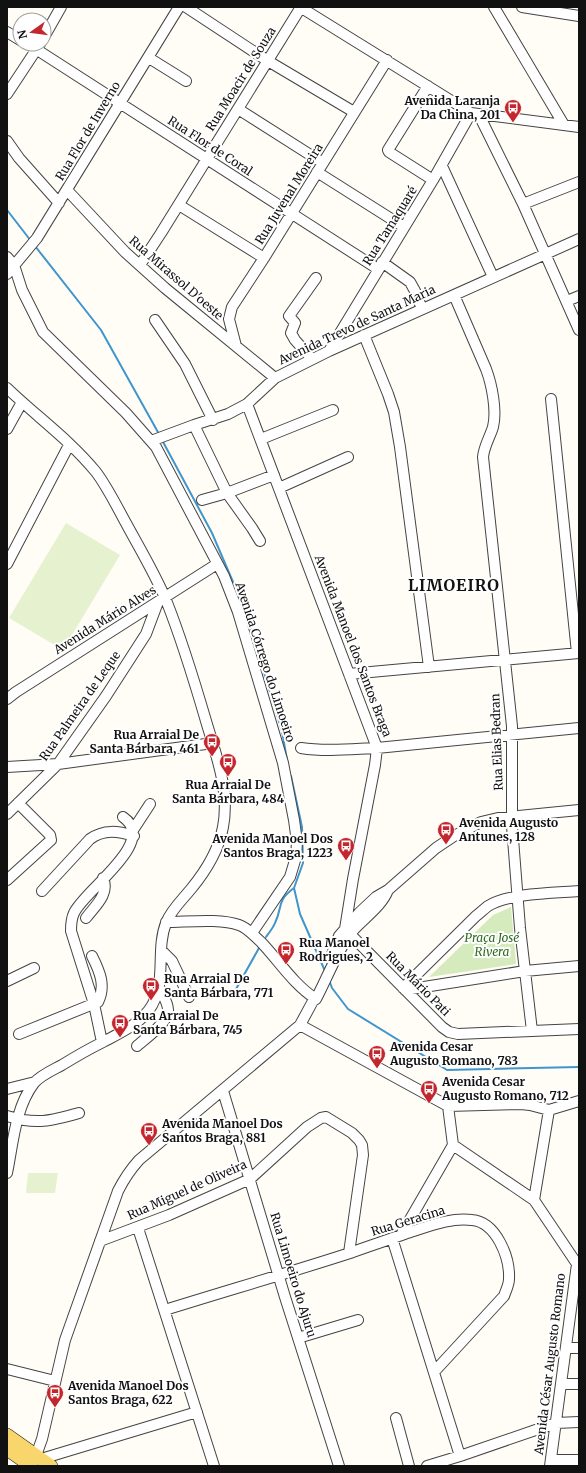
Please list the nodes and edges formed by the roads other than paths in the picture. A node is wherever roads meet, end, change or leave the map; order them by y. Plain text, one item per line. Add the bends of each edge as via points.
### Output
1 (61, 7) edge
2 (179, 7) edge
3 (186, 7) edge
4 (300, 7) edge
5 (494, 7) edge
6 (522, 7) edge
7 (579, 16) edge
8 (52, 23) edge
9 (32, 52) edge
10 (44, 52) edge
11 (149, 58) junction
12 (268, 60) junction
13 (387, 60) junction
14 (186, 81) dead end
15 (428, 86) junction
16 (7, 94) edge
17 (120, 102) junction
18 (238, 109) junction
19 (354, 112) junction
20 (475, 114) junction
21 (564, 125) junction
22 (579, 127) edge
23 (7, 141) edge
24 (207, 160) junction
25 (442, 166) junction
26 (320, 167) junction
27 (433, 180) junction
28 (579, 183) edge
29 (67, 190) junction
30 (59, 203) junction
31 (522, 204) junction
32 (179, 205) junction
33 (291, 214) junction
34 (404, 227) junction
35 (579, 239) edge
36 (545, 254) junction
37 (264, 258) junction
38 (11, 261) edge
39 (140, 265) junction
40 (380, 266) junction
41 (7, 274) edge
42 (493, 277) junction
43 (316, 278) dead end
44 (454, 295) junction
45 (579, 296) edge
46 (566, 301) junction
47 (422, 309) junction
48 (155, 320) dead end
49 (579, 330) edge
50 (364, 335) junction
51 (236, 346) junction
52 (328, 351) junction
53 (312, 359) junction
54 (275, 378) junction
55 (7, 388) edge
56 (551, 399) dead end
57 (22, 402) junction
58 (247, 404) junction
59 (333, 410) dead end
60 (213, 420) junction
61 (194, 425) junction
62 (7, 429) edge
63 (261, 439) junction
64 (151, 441) junction
65 (69, 445) junction
66 (348, 457) dead end
67 (274, 475) junction
68 (279, 488) junction
69 (227, 493) junction
70 (202, 500) dead end
71 (260, 541) dead end
72 (7, 564) edge
73 (217, 564) junction
74 (162, 600) junction
75 (578, 653) edge
76 (504, 660) junction
77 (429, 667) junction
78 (349, 674) junction
79 (7, 699) edge
80 (579, 728) edge
81 (512, 735) junction
82 (213, 743) junction
83 (301, 748) dead end
84 (377, 748) junction
85 (58, 764) junction
86 (7, 768) edge
87 (18, 803) junction
88 (150, 804) dead end
89 (579, 810) edge
90 (7, 814) edge
91 (512, 816) junction
92 (123, 817) dead end
93 (133, 833) junction
94 (103, 878) junction
95 (353, 878) junction
96 (7, 880) edge
97 (388, 890) junction
98 (42, 891) dead end
99 (579, 891) edge
100 (518, 897) junction
101 (359, 913) junction
102 (86, 918) dead end
103 (166, 922) junction
104 (348, 932) junction
105 (252, 933) junction
106 (161, 950) junction
107 (92, 956) dead end
108 (579, 966) edge
109 (34, 968) dead end
110 (525, 971) junction
111 (7, 981) edge
112 (159, 987) junction
113 (404, 989) junction
114 (189, 997) dead end
115 (314, 999) junction
116 (94, 1004) junction
117 (300, 1024) junction
118 (579, 1029) edge
119 (532, 1031) junction
120 (19, 1034) dead end
121 (102, 1042) junction
122 (138, 1046) dead end
123 (35, 1082) junction
124 (7, 1089) edge
125 (223, 1091) junction
126 (579, 1101) edge
127 (448, 1106) junction
128 (549, 1110) junction
129 (79, 1113) dead end
130 (7, 1116) edge
131 (18, 1119) junction
132 (453, 1145) junction
133 (7, 1173) edge
134 (250, 1179) junction
135 (534, 1200) junction
136 (138, 1228) junction
137 (397, 1237) junction
138 (100, 1241) junction
139 (350, 1253) junction
140 (578, 1264) edge
141 (279, 1275) junction
142 (165, 1310) junction
143 (358, 1320) dead end
144 (298, 1338) junction
145 (566, 1348) junction
146 (579, 1348) edge
147 (7, 1369) edge
148 (434, 1372) junction
149 (55, 1381) junction
150 (561, 1384) junction
151 (579, 1384) edge
152 (197, 1412) junction
153 (396, 1418) dead end
154 (579, 1422) edge
155 (556, 1423) junction
156 (7, 1435) edge
157 (7, 1449) edge
158 (19, 1456) edge
159 (460, 1456) junction
160 (579, 1460) edge
161 (38, 1463) edge
162 (551, 1463) edge
163 (214, 1466) edge
164 (339, 1466) edge
165 (409, 1466) edge
166 (427, 1466) edge

1 - 8 street
2 - 11 street, Rua Flor de Inverno
3 - 12 street
4 - 12 street, Rua Moacir de Souza
4 - 13 street
5 - 21 street
6 - 7 street
9 - 16 street
10 - 17 street, Rua Flor de Coral
11 - 14 street
11 - 17 street, Rua Flor de Inverno
12 - 18 street, Rua Moacir de Souza
12 - 19 street
13 - 15 street
13 - 19 street, Rua Juvenal Moreira
15 - 20 street
15 - 27 street via 389,148 389,152
17 - 24 street, Rua Flor de Coral
17 - 29 street, Rua Flor de Inverno
18 - 24 street, Rua Moacir de Souza
18 - 26 street
19 - 26 street, Rua Juvenal Moreira
20 - 21 street
20 - 25 street, Rua Tamaquaré
20 - 31 street
21 - 22 street
23 - 30 street
24 - 32 street, Rua Moacir de Souza
24 - 33 street, Rua Flor de Coral
25 - 27 street, Rua Tamaquaré
25 - 42 street
26 - 33 street, Rua Juvenal Moreira
26 - 34 street
27 - 34 street, Rua Tamaquaré
28 - 31 street
29 - 30 street, Rua Flor de Inverno
29 - 39 street, Rua Mirassol D'oeste
30 - 38 street, Rua Flor de Inverno via 29,249
31 - 36 street
32 - 37 street
32 - 39 street, Rua Moacir de Souza
33 - 37 street, Rua Juvenal Moreira
33 - 40 street, Rua Flor de Coral
34 - 40 street, Rua Tamaquaré
35 - 36 street, Avenida Trevo de Santa Maria
36 - 42 street, Avenida Trevo de Santa Maria
36 - 46 street
37 - 51 street, Rua Juvenal Moreira via 230,311 229,319
38 - 41 street, Rua Flor de Inverno
38 - 64 street, Avenida Córrego do Limoeiro via 43,332
39 - 51 street, Rua Mirassol D'oeste
40 - 47 street, Rua Flor de Coral via 410,282
40 - 52 street, Rua Tamaquaré
42 - 44 street, Avenida Trevo de Santa Maria
43 - 53 street via 289,316 295,323 291,333
44 - 47 street, Avenida Trevo de Santa Maria
44 - 76 street, Rua Elias Bedran via 491,380 493,425 483,453
45 - 46 street
46 - 49 street
47 - 50 street, Avenida Trevo de Santa Maria
48 - 60 street via 185,364
50 - 52 street, Avenida Trevo de Santa Maria
50 - 77 street via 394,412
51 - 54 street, Rua Mirassol D'oeste
52 - 53 street, Avenida Trevo de Santa Maria
53 - 54 street, Avenida Trevo de Santa Maria
54 - 58 street, Avenida Trevo de Santa Maria
55 - 57 street
56 - 75 street
57 - 62 street
57 - 65 street
58 - 60 street, Avenida Trevo de Santa Maria
58 - 63 street, Avenida Manoel dos Santos Braga
59 - 63 street
60 - 61 street, Avenida Trevo de Santa Maria
61 - 64 street, Avenida Trevo de Santa Maria
61 - 69 street
63 - 67 street, Avenida Manoel dos Santos Braga
64 - 73 street, Avenida Córrego do Limoeiro
65 - 72 street
65 - 74 street via 83,457 104,484
66 - 68 street
67 - 68 street, Avenida Manoel dos Santos Braga
67 - 69 street
68 - 78 street, Avenida Manoel dos Santos Braga
69 - 70 street
69 - 71 street
73 - 74 street, Avenida Mário Alves
73 - 105 street, Avenida Córrego do Limoeiro via 238,612 283,763 297,842 290,877
74 - 79 street, Avenida Mário Alves
74 - 82 street via 189,661
74 - 85 street, Rua Palmeira de Leque via 146,634
75 - 76 street
76 - 77 street
76 - 81 street, Rua Elias Bedran
77 - 78 street
78 - 84 street, Avenida Manoel dos Santos Braga
80 - 81 street
81 - 84 street
81 - 91 street, Rua Elias Bedran
82 - 85 street
82 - 103 street via 224,783 225,808 222,830 202,873
83 - 84 street
84 - 95 street, Avenida Manoel dos Santos Braga
85 - 86 street
85 - 87 street, Rua Palmeira de Leque
87 - 90 street, Rua Palmeira de Leque
87 - 96 street via 50,835 51,840
88 - 93 street
89 - 91 street
91 - 97 street via 481,822 454,836 436,848
91 - 100 street, Rua Elias Bedran
92 - 93 street via 128,820
93 - 94 street via 133,840 126,853
93 - 98 street via 111,831 96,835
94 - 102 street via 105,891
94 - 116 street via 77,906 71,925
95 - 101 street via 351,906 355,914
95 - 104 street, Avenida Manoel dos Santos Braga
97 - 101 street
97 - 104 street via 380,903
99 - 100 street
100 - 110 street, Rua Elias Bedran
100 - 113 street via 502,900 476,916
101 - 104 street
103 - 105 street via 230,923 240,925
103 - 106 street
104 - 113 street, Rua Mário Pati
104 - 115 street via 339,936 331,962
105 - 115 street via 298,985
106 - 112 street
106 - 114 street via 172,961
107 - 116 street via 102,984 102,994
108 - 110 street
109 - 111 street
110 - 113 street
110 - 119 street, Rua Elias Bedran
112 - 121 street via 150,1009 142,1018
112 - 122 street via 167,1005 168,1016
113 - 119 street, Rua Mário Pati via 448,1032 458,1034
115 - 117 street
116 - 120 street
116 - 121 street
117 - 125 street
117 - 127 street
118 - 119 street, Rua Mário Pati
121 - 123 street
123 - 124 street
123 - 131 street
125 - 134 street, Rua Limoeiro do Ajuru
125 - 138 street via 129,1170 118,1191
126 - 128 street
127 - 128 street via 521,1104
127 - 132 street
128 - 135 street
129 - 131 street via 37,1122
130 - 131 street
131 - 133 street
132 - 135 street, Avenida César Augusto Romano
132 - 137 street
134 - 136 street, Rua Miguel de Oliveira
134 - 139 street, Rua Miguel de Oliveira via 307,1127 321,1118 326,1117 352,1133 362,1145 363,1155
134 - 141 street, Rua Limoeiro do Ajuru
135 - 140 street, Avenida César Augusto Romano
136 - 138 street, Rua Miguel de Oliveira
136 - 142 street
137 - 139 street, Rua Geracina
137 - 148 street
137 - 148 street, Rua Geracina via 456,1220 479,1221 492,1230 506,1258 509,1278 504,1296
138 - 149 street via 65,1340
139 - 141 street, Rua Geracina
140 - 145 street, Avenida César Augusto Romano
141 - 142 street, Rua Geracina
141 - 144 street, Rua Limoeiro do Ajuru
142 - 152 street
143 - 144 street
144 - 164 street, Rua Limoeiro do Ajuru
145 - 146 street
145 - 150 street, Avenida César Augusto Romano
147 - 149 street
148 - 159 street
149 - 161 street
150 - 151 street
150 - 155 street, Avenida César Augusto Romano
152 - 161 street
152 - 163 street
153 - 165 street
154 - 155 street
155 - 159 street
155 - 162 street, Avenida César Augusto Romano
156 - 158 main road
157 - 158 main road
158 - 161 main road
159 - 166 street
160 - 162 street

